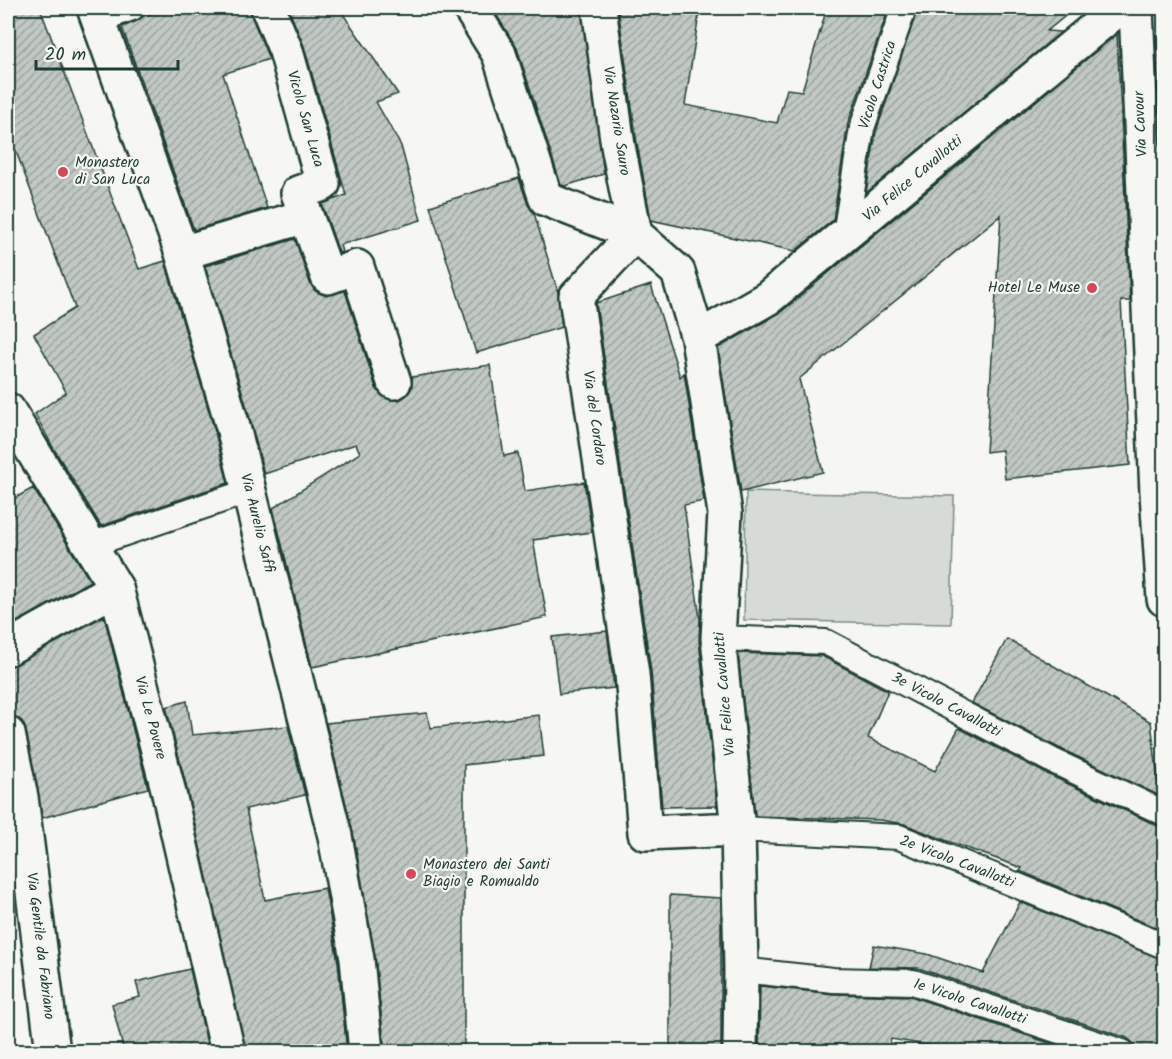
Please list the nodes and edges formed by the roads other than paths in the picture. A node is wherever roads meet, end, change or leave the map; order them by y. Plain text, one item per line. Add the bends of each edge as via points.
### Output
1 (132, 8) edge
2 (268, 8) edge
3 (470, 8) edge
4 (599, 8) edge
5 (904, 8) edge
6 (1119, 8) edge
7 (1136, 8) edge
8 (97, 14) edge
9 (306, 216) junction
10 (635, 234) junction
11 (845, 235) junction
12 (182, 253) junction
13 (698, 338) junction
14 (394, 382) dead end
15 (8, 411) edge
16 (249, 491) junction
17 (90, 545) junction
18 (116, 588) junction
19 (1164, 599) edge
20 (718, 638) junction
21 (8, 648) edge
22 (8, 734) edge
23 (14, 798) edge
24 (1164, 813) edge
25 (738, 829) junction
26 (1164, 946) edge
27 (741, 970) junction
28 (53, 1052) edge
29 (228, 1052) edge
30 (366, 1052) edge
31 (740, 1052) edge
32 (1122, 1052) edge

1 - 8 lane
2 - 9 street, Vicolo San Luca via 286,51 323,184 298,193
3 - 10 street via 499,54 546,199
4 - 10 street, Via Nazario Sauro
5 - 11 lane, Vicolo Castrica via 862,128
6 - 11 street, Via Felice Cavallotti
7 - 19 street, Via Cavour
8 - 12 street, Via Aurelio Saffi
9 - 12 street
9 - 14 street, Vicolo San Luca via 328,277 357,267
10 - 13 street, Via Felice Cavallotti via 678,272
10 - 25 street, Via del Cordaro via 576,297 632,675 645,833
11 - 13 street, Via Felice Cavallotti via 768,298
12 - 16 street, Via Aurelio Saffi
13 - 20 street, Via Felice Cavallotti via 724,513
15 - 17 street, Via Le Povere
16 - 17 lane
16 - 30 street, Via Aurelio Saffi via 335,836 357,959
17 - 18 street, Via Le Povere
18 - 21 street
18 - 29 street, Via Le Povere via 167,785
20 - 24 lane, 3e Vicolo Cavallotti via 826,642 1051,760
20 - 25 street, Via Felice Cavallotti
22 - 23 street, Via Gentile da Fabriano
23 - 28 street, Via Gentile da Fabriano
25 - 26 lane, 2e Vicolo Cavallotti via 899,837
25 - 27 street, Via Felice Cavallotti
27 - 31 street, Via Felice Cavallotti
27 - 32 lane, 1e Vicolo Cavallotti via 833,980 913,982

